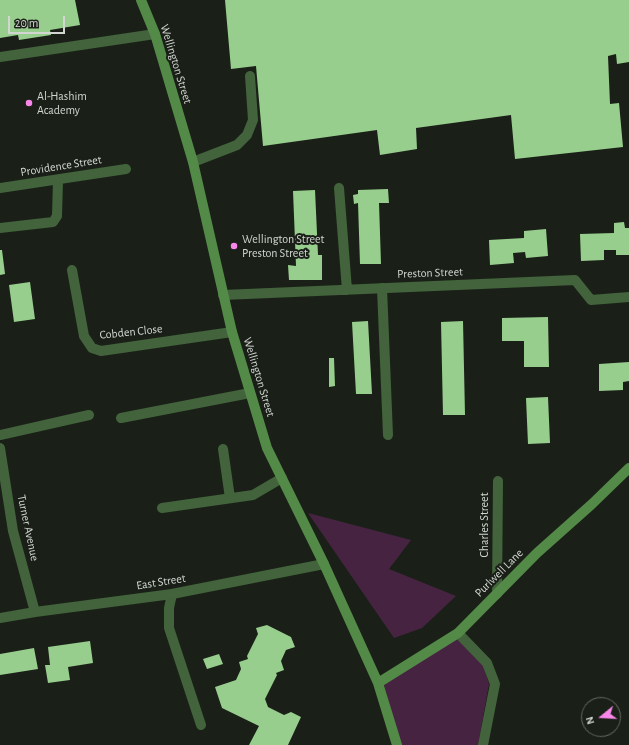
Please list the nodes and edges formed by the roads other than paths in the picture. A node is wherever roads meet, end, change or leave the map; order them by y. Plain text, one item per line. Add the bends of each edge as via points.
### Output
1 (141, 0) edge
2 (155, 34) junction
3 (0, 57) edge
4 (250, 76) dead end
5 (193, 162) junction
6 (126, 169) dead end
7 (58, 180) junction
8 (0, 188) edge
9 (339, 188) dead end
10 (0, 228) edge
11 (72, 270) dead end
12 (382, 288) junction
13 (347, 290) junction
14 (223, 295) junction
15 (629, 297) edge
16 (232, 332) junction
17 (250, 393) junction
18 (89, 416) dead end
19 (121, 418) dead end
20 (0, 435) edge
21 (388, 435) dead end
22 (0, 448) edge
23 (223, 449) dead end
24 (629, 468) edge
25 (282, 478) junction
26 (498, 481) dead end
27 (230, 498) junction
28 (162, 508) dead end
29 (324, 564) junction
30 (172, 594) junction
31 (497, 594) junction
32 (35, 612) junction
33 (0, 618) edge
34 (458, 633) junction
35 (378, 683) junction
36 (201, 725) dead end
37 (397, 745) edge
38 (483, 745) edge

1 - 2 street, Wellington Street
2 - 3 street
2 - 5 street, Wellington Street
4 - 5 street via 253,120 247,135 237,145
5 - 14 street, Wellington Street
6 - 7 street, Providence Street
7 - 8 street, Providence Street
7 - 10 street via 57,216 53,222
9 - 13 street
11 - 16 street, Cobden Close via 84,336 92,348 101,351
12 - 13 street, Preston Street
12 - 15 street, Preston Street via 575,280 591,300
12 - 21 street
13 - 14 street, Preston Street
14 - 16 street, Wellington Street
16 - 17 street, Wellington Street
17 - 19 street
17 - 25 street, Wellington Street via 267,448
18 - 20 street
22 - 32 street, Turner Avenue via 13,531
23 - 27 street
24 - 31 street, Purlwell Lane
25 - 27 street via 253,495
25 - 29 street, Wellington Street
26 - 31 street, Charles Street
27 - 28 street
29 - 30 street, East Street
29 - 35 street, Wellington Street
30 - 32 street, East Street
30 - 36 street via 169,628
31 - 34 street, Purlwell Lane
32 - 33 street, East Street
34 - 35 street, Purlwell Lane
34 - 38 street via 487,663 495,684
35 - 37 street, Wellington Street

